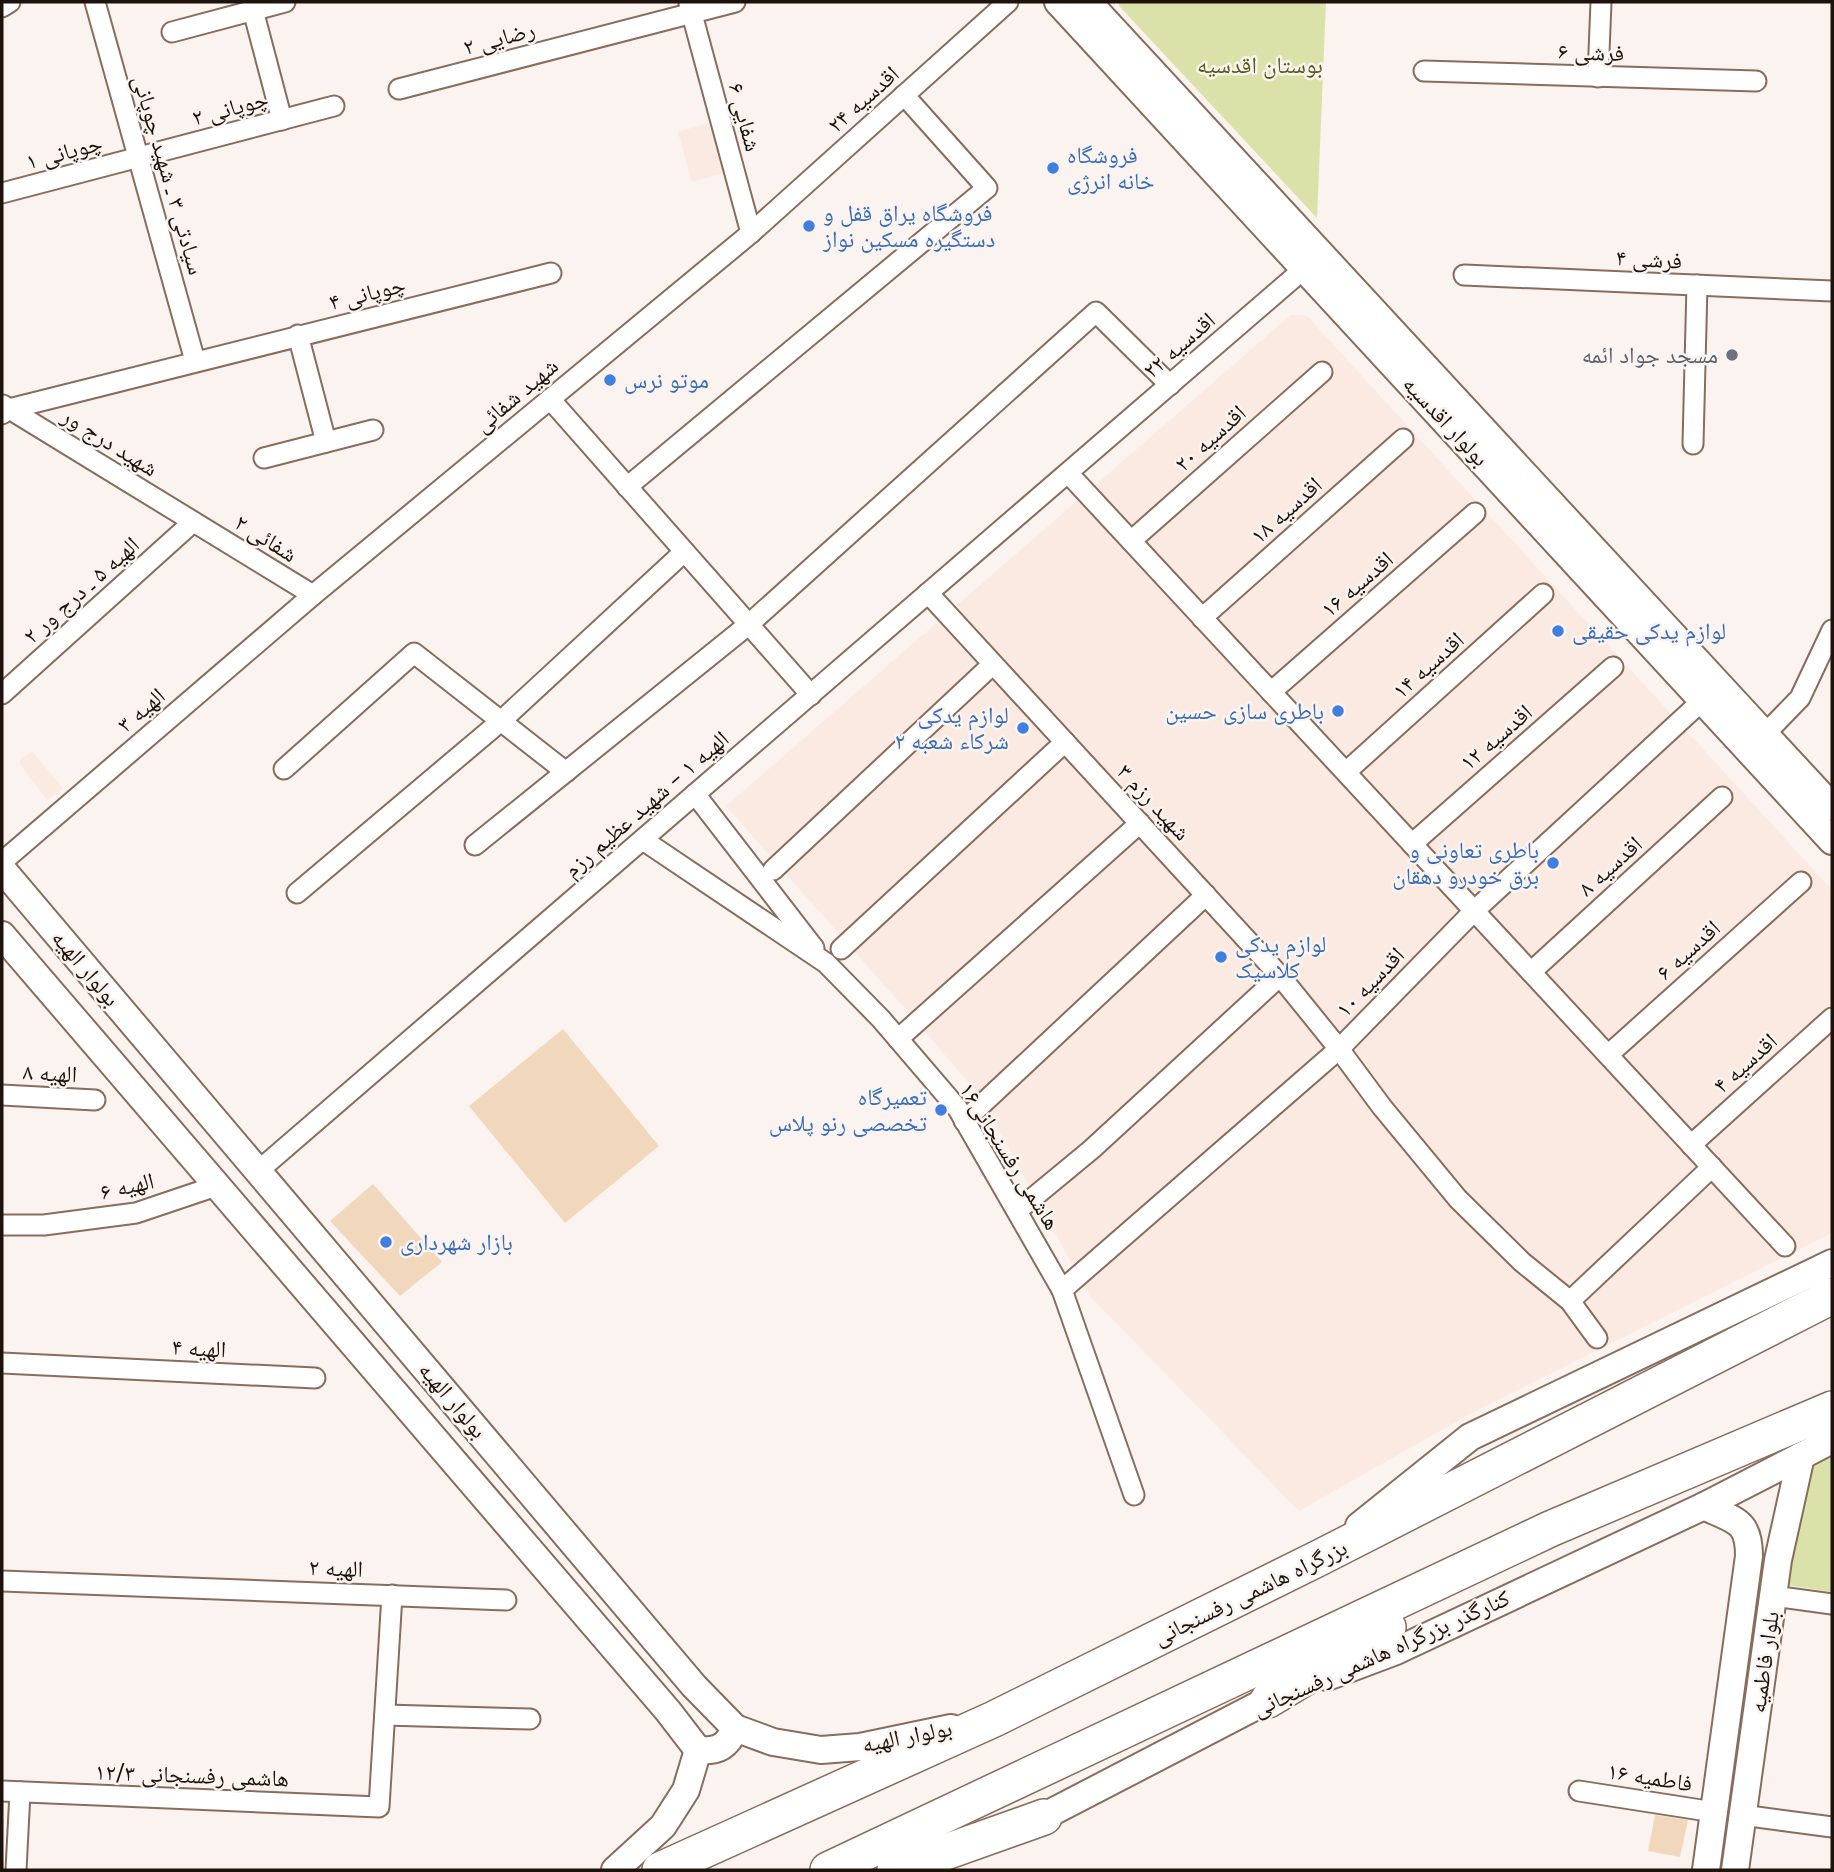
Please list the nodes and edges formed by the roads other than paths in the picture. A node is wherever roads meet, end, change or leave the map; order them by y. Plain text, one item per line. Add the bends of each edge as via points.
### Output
1 (10, 2) edge
2 (95, 2) edge
3 (285, 2) edge
4 (735, 2) edge
5 (1008, 2) edge
6 (1058, 2) edge
7 (1088, 2) edge
8 (1601, 2) edge
9 (690, 7) edge
10 (2, 8) edge
11 (253, 10) junction
12 (172, 32) dead end
13 (1424, 71) dead end
14 (1598, 76) junction
15 (1756, 81) dead end
16 (399, 89) dead end
17 (904, 94) junction
18 (334, 106) dead end
19 (282, 120) junction
20 (138, 158) junction
21 (2, 193) edge
22 (751, 233) junction
23 (1313, 261) junction
24 (551, 273) dead end
25 (1464, 275) dead end
26 (1697, 285) junction
27 (1832, 291) edge
28 (298, 335) junction
29 (195, 361) junction
30 (1322, 372) dead end
31 (1170, 385) junction
32 (551, 399) junction
33 (4, 409) edge
34 (373, 430) dead end
35 (1403, 439) dead end
36 (326, 442) junction
37 (1693, 444) dead end
38 (264, 458) dead end
39 (1068, 473) junction
40 (627, 487) junction
41 (1475, 513) dead end
42 (193, 522) junction
43 (1131, 541) junction
44 (684, 552) junction
45 (928, 593) junction
46 (1543, 594) dead end
47 (313, 595) junction
48 (1202, 618) junction
49 (748, 625) junction
50 (1832, 630) edge
51 (993, 664) junction
52 (1613, 667) dead end
53 (1271, 692) junction
54 (2, 694) edge
55 (811, 695) junction
56 (1704, 699) junction
57 (501, 721) junction
58 (1765, 734) junction
59 (1065, 742) junction
60 (284, 769) dead end
61 (566, 772) junction
62 (1346, 772) junction
63 (695, 794) junction
64 (1722, 797) dead end
65 (1832, 807) edge
66 (1140, 823) junction
67 (643, 839) junction
68 (1832, 841) edge
69 (1412, 844) junction
70 (475, 845) dead end
71 (2, 862) edge
72 (2, 869) edge
73 (773, 870) dead end
74 (1801, 882) dead end
75 (297, 893) dead end
76 (1206, 895) junction
77 (1474, 911) junction
78 (2, 934) edge
79 (841, 949) dead end
80 (826, 963) junction
81 (1531, 972) junction
82 (1280, 976) junction
83 (1832, 1018) edge
84 (898, 1039) junction
85 (1339, 1049) junction
86 (1608, 1055) junction
87 (2, 1095) edge
88 (95, 1100) dead end
89 (964, 1121) junction
90 (1691, 1145) junction
91 (1712, 1167) junction
92 (257, 1172) junction
93 (219, 1185) junction
94 (1017, 1211) junction
95 (2, 1225) edge
96 (1785, 1246) dead end
97 (1832, 1263) edge
98 (1062, 1290) junction
99 (1832, 1296) edge
100 (1570, 1301) junction
101 (1597, 1338) dead end
102 (2, 1363) edge
103 (315, 1378) dead end
104 (1832, 1409) edge
105 (1832, 1440) edge
106 (1801, 1456) junction
107 (1134, 1495) dead end
108 (1704, 1506) junction
109 (1550, 1529) junction
110 (1749, 1556) junction
111 (1319, 1558) junction
112 (1778, 1560) junction
113 (2, 1581) edge
114 (392, 1595) junction
115 (1774, 1596) junction
116 (506, 1600) dead end
117 (1832, 1604) edge
118 (1269, 1700) junction
119 (385, 1715) junction
120 (530, 1719) dead end
121 (994, 1719) junction
122 (735, 1728) junction
123 (698, 1750) junction
124 (1579, 1791) dead end
125 (11, 1792) edge
126 (1714, 1812) junction
127 (1742, 1815) junction
128 (1044, 1817) junction
129 (1832, 1827) edge
130 (16, 1870) edge
131 (615, 1870) edge
132 (660, 1870) edge
133 (828, 1870) edge
134 (895, 1870) edge
135 (933, 1870) edge
136 (1706, 1870) edge
137 (1735, 1870) edge

1 - 10 street
2 - 20 street, سیادتی ۳ ـ شهید چوپانی
3 - 11 street
4 - 9 street, رضایی ۲
5 - 17 street, اقدسیه ۲۴
6 - 23 main road, بولوار اقدسیه
7 - 23 main road, بولوار اقدسیه
8 - 14 street
9 - 16 street, رضایی ۲
9 - 22 street, شفایی ۶
11 - 12 street
11 - 19 street
13 - 14 street, فرشی ۶
14 - 15 street, فرشی ۶
17 - 22 street, اقدسیه ۲۴
17 - 40 street via 987,188
18 - 19 street, چوپانی ۲
19 - 20 street, چوپانی ۲
20 - 21 street, چوپانی ۱
20 - 29 street, سیادتی ۳ ـ شهید چوپانی
22 - 32 street, شهید شفائی
23 - 31 street, اقدسیه ۲۲
23 - 56 main road, بولوار اقدسیه
23 - 58 main road, بولوار اقدسیه
24 - 28 street, چوپانی ۴
25 - 26 street, فرشی ۴
26 - 27 street, فرشی ۴
26 - 37 street
28 - 29 street, چوپانی ۴
28 - 36 street
29 - 33 street, چوپانی ۴
30 - 43 street, اقدسیه ۲۰
31 - 39 street, اقدسیه ۲۲
31 - 49 street via 1096,312
32 - 40 street
32 - 47 street, شهید شفائی
33 - 42 street, شهید درج ور
34 - 36 street
35 - 48 street, اقدسیه ۱۸
36 - 38 street
39 - 43 street
39 - 45 street, الهیه ۱ - شهید عظیم رزم
40 - 44 street
41 - 53 street, اقدسیه ۱۶
42 - 47 street, شفائی ۲
42 - 54 street, الهیه ۵ ـ درج ور ۲
43 - 48 street
44 - 49 street
44 - 57 street
45 - 51 street, شهید رزم ۳
45 - 55 street, الهیه ۱ - شهید عظیم رزم
46 - 62 street, اقدسیه ۱۴
47 - 71 street, الهیه ۳
48 - 53 street
49 - 55 street
49 - 61 street
50 - 58 street via 1800,698
51 - 59 street, شهید رزم ۳
51 - 73 street
52 - 69 street, اقدسیه ۱۲
53 - 62 street
55 - 63 street, الهیه ۱ - شهید عظیم رزم
56 - 68 main road, بولوار اقدسیه
56 - 77 street, اقدسیه ۱۰
57 - 60 street via 414,653
57 - 61 street
57 - 75 street
58 - 65 main road, بولوار اقدسیه
59 - 66 street, شهید رزم ۳
59 - 79 street
61 - 70 street
62 - 69 street
63 - 67 street, الهیه ۱ - شهید عظیم رزم
63 - 80 street
64 - 81 street, اقدسیه ۸
66 - 76 street, شهید رزم ۳
66 - 84 street
67 - 80 street, هاشمی رفسنجانی۱۶
67 - 92 street, الهیه ۱ - شهید عظیم رزم
69 - 77 street
72 - 92 main road, بولوار الهیه
74 - 86 street, اقدسیه ۶
76 - 82 street, شهید رزم ۳
76 - 89 street
77 - 81 street
77 - 85 street, اقدسیه ۱۰
78 - 93 main road, بولوار الهیه
80 - 84 street, هاشمی رفسنجانی۱۶
81 - 86 street
82 - 85 street, شهید رزم ۳
82 - 94 street via 1092,1149
83 - 90 street, اقدسیه ۴
84 - 89 street, هاشمی رفسنجانی۱۶
85 - 98 street, اقدسیه ۱۰
85 - 100 street, شهید رزم ۳ via 1458,1199
86 - 90 street
87 - 88 street, الهیه ۸
89 - 94 street, هاشمی رفسنجانی۱۶
90 - 91 street
91 - 96 street
91 - 100 street
92 - 122 main road, بولوار الهیه via 694,1686
93 - 95 street, الهیه ۶ via 136,1213 44,1226
93 - 123 main road, بولوار الهیه
94 - 98 street, هاشمی رفسنجانی۱۶
97 - 111 main road via 1470,1437
98 - 107 street, هاشمی رفسنجانی۱۶
99 - 111 highway, بزرگراه هاشمی رفسنجانی
100 - 101 street, شهید رزم ۳
102 - 103 street, الهیه ۴
104 - 109 highway
105 - 106 main road, کنارگذر بزرگراه هاشمی رفسنجانی
106 - 108 main road, کنارگذر بزرگراه هاشمی رفسنجانی
106 - 112 main road, بلوار فاطمیه
108 - 110 main road, بلوار فاطمیه via 1741,1525 1749,1535
108 - 118 main road, کنارگذر بزرگراه هاشمی رفسنجانی via 1396,1651
109 - 118 highway
109 - 133 highway
110 - 112 main road via 1755,1546 1768,1544
110 - 126 main road, بلوار فاطمیه
111 - 121 highway, بزرگراه هاشمی رفسنجانی
112 - 115 main road, بلوار فاطمیه
113 - 114 street, الهیه ۲
114 - 116 street, الهیه ۲
114 - 119 street
115 - 117 street
115 - 127 main road, بلوار فاطمیه
118 - 128 main road, کنارگذر بزرگراه هاشمی رفسنجانی
119 - 120 street
119 - 125 street, هاشمی رفسنجانی ۱۲/۳ via 379,1807
121 - 122 main road, بولوار الهیه via 860,1747 821,1750 773,1742
121 - 132 highway, بزرگراه هاشمی رفسنجانی
122 - 123 main road via 722,1747
123 - 131 main road via 686,1790 663,1826
124 - 126 street, فاطمیه ۱۶
125 - 130 street
126 - 136 main road, بلوار فاطمیه
127 - 129 street
127 - 137 main road, بلوار فاطمیه
128 - 134 highway
128 - 135 main road, کنارگذر بزرگراه هاشمی رفسنجانی

